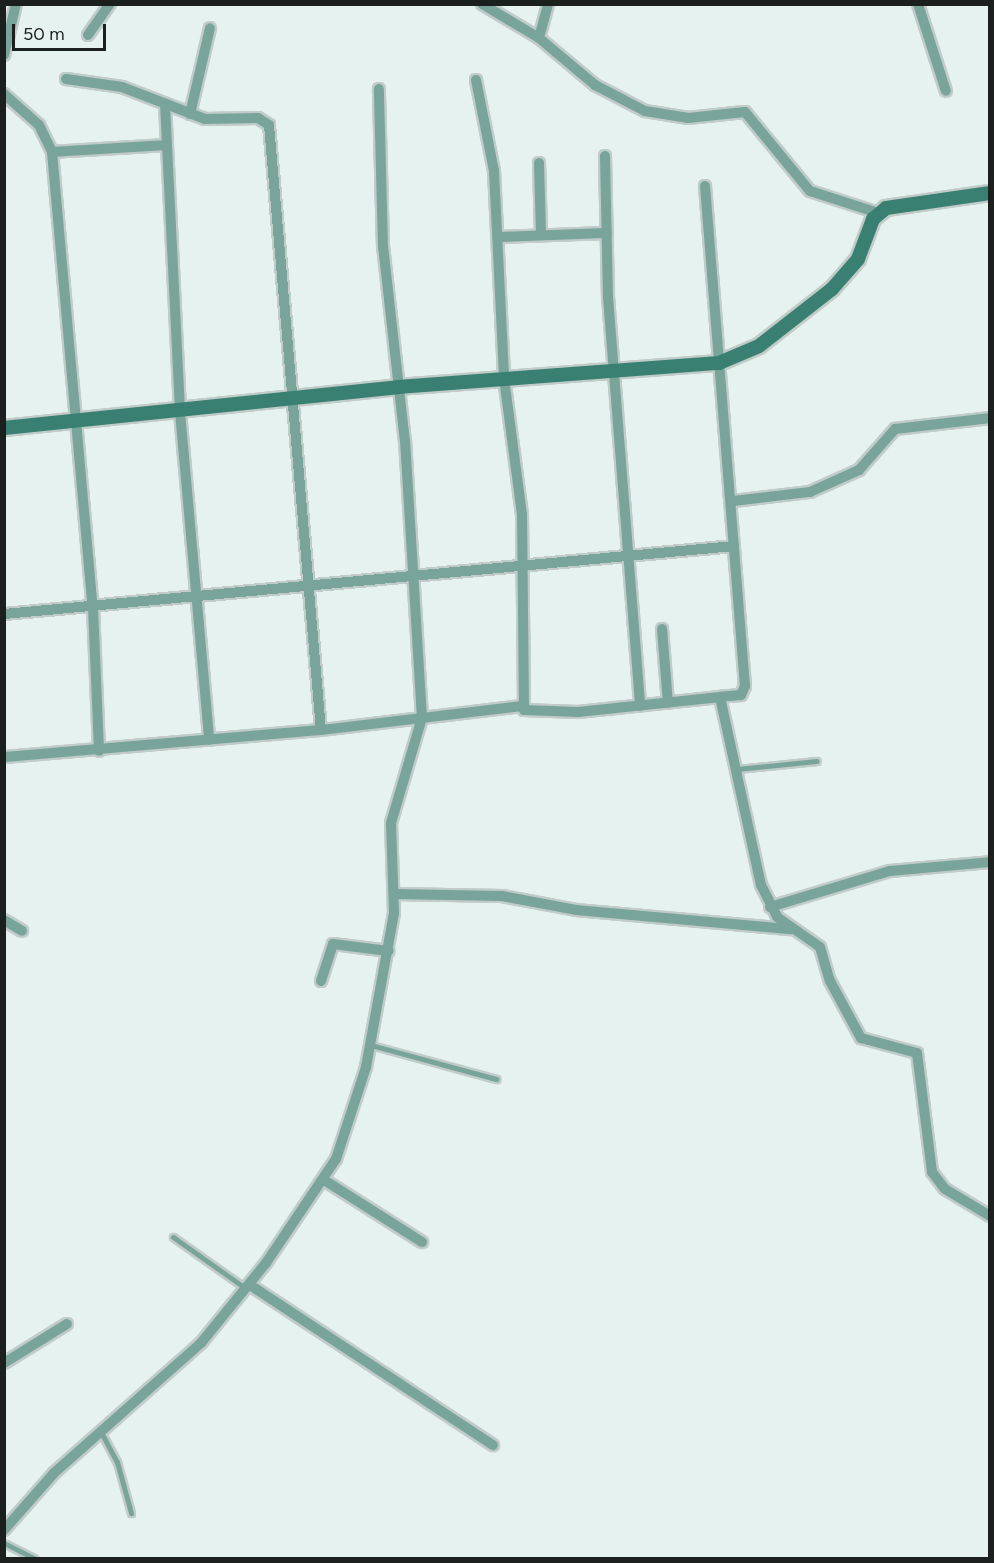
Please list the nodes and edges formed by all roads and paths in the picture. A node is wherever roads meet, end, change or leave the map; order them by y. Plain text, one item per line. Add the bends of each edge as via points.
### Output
1 (16, 4) edge
2 (110, 4) edge
3 (482, 4) edge
4 (548, 4) edge
5 (918, 4) edge
6 (210, 28) dead end
7 (88, 35) dead end
8 (539, 38) junction
9 (4, 55) edge
10 (66, 79) dead end
11 (476, 80) dead end
12 (379, 89) dead end
13 (946, 91) dead end
14 (4, 94) edge
15 (165, 104) junction
16 (190, 114) junction
17 (166, 145) junction
18 (52, 152) junction
19 (605, 156) dead end
20 (539, 162) dead end
21 (705, 186) dead end
22 (990, 194) edge
23 (878, 213) junction
24 (607, 232) junction
25 (542, 235) junction
26 (498, 237) junction
27 (719, 363) junction
28 (615, 370) junction
29 (504, 378) junction
30 (398, 387) junction
31 (289, 399) junction
32 (180, 412) junction
33 (990, 418) edge
34 (75, 420) junction
35 (4, 428) edge
36 (734, 501) junction
37 (734, 546) junction
38 (627, 555) junction
39 (521, 563) junction
40 (414, 574) junction
41 (307, 586) junction
42 (199, 597) junction
43 (93, 607) junction
44 (4, 614) edge
45 (662, 629) dead end
46 (720, 697) junction
47 (668, 703) junction
48 (522, 706) junction
49 (640, 706) junction
50 (422, 718) junction
51 (321, 730) junction
52 (209, 740) junction
53 (99, 751) junction
54 (4, 757) edge
55 (817, 761) dead end
56 (737, 769) junction
57 (990, 862) edge
58 (394, 894) junction
59 (770, 907) junction
60 (4, 920) edge
61 (791, 929) junction
62 (22, 931) dead end
63 (389, 951) junction
64 (321, 981) dead end
65 (371, 1045) junction
66 (496, 1079) dead end
67 (324, 1180) junction
68 (990, 1216) edge
69 (173, 1237) dead end
70 (422, 1242) dead end
71 (248, 1287) junction
72 (68, 1324) dead end
73 (4, 1363) edge
74 (102, 1434) junction
75 (493, 1445) dead end
76 (131, 1513) dead end
77 (4, 1530) edge
78 (4, 1543) edge
79 (34, 1558) edge

1 - 9 street
2 - 7 street
3 - 8 street
4 - 8 street
5 - 13 street
6 - 16 street
8 - 23 street via 595,84 645,111 688,118 745,112 810,191
10 - 15 street via 122,87
11 - 26 street via 494,171
12 - 30 street via 383,247
14 - 18 street via 39,125
15 - 16 street
15 - 17 street
16 - 31 street via 216,121 258,118 268,125
17 - 18 street
17 - 32 street
18 - 34 street
19 - 24 street
20 - 25 street
21 - 27 street
22 - 23 main road via 958,202 900,204
23 - 27 main road via 858,259 832,289 759,346
24 - 25 street
24 - 28 street
25 - 26 street
26 - 29 street
27 - 28 main road
27 - 36 street
28 - 29 main road
28 - 38 street
29 - 30 main road
29 - 39 street via 519,481
30 - 31 main road
30 - 40 street
31 - 32 main road
31 - 41 street
32 - 34 main road
32 - 42 street
33 - 36 street via 894,429 868,464 830,483 794,496
34 - 35 main road
34 - 43 street
36 - 37 street
37 - 38 street
37 - 46 street via 745,686 741,694
38 - 39 street
38 - 49 street
39 - 40 street
39 - 48 street
40 - 41 street
40 - 50 street
41 - 42 street
41 - 51 street
42 - 43 street
42 - 52 street
43 - 44 street
43 - 53 street
45 - 47 street
46 - 47 street
46 - 56 street
47 - 49 street
48 - 49 street via 533,714
48 - 50 street
50 - 51 street
50 - 58 street via 391,824
51 - 52 street
52 - 53 street
53 - 54 street
55 - 56 lane
56 - 59 street
57 - 59 street via 890,871
58 - 61 street via 502,896 576,910
58 - 63 street
59 - 61 street
60 - 62 street
61 - 68 street via 820,947 830,981 861,1038 917,1053 932,1172 945,1190
63 - 64 street via 333,944
63 - 65 street
65 - 66 lane
65 - 67 street via 345,1139
67 - 70 street
67 - 71 street
69 - 71 lane
71 - 74 street via 201,1343
71 - 75 street
72 - 73 street
74 - 76 lane via 117,1462
74 - 77 street via 38,1488
78 - 79 lane

